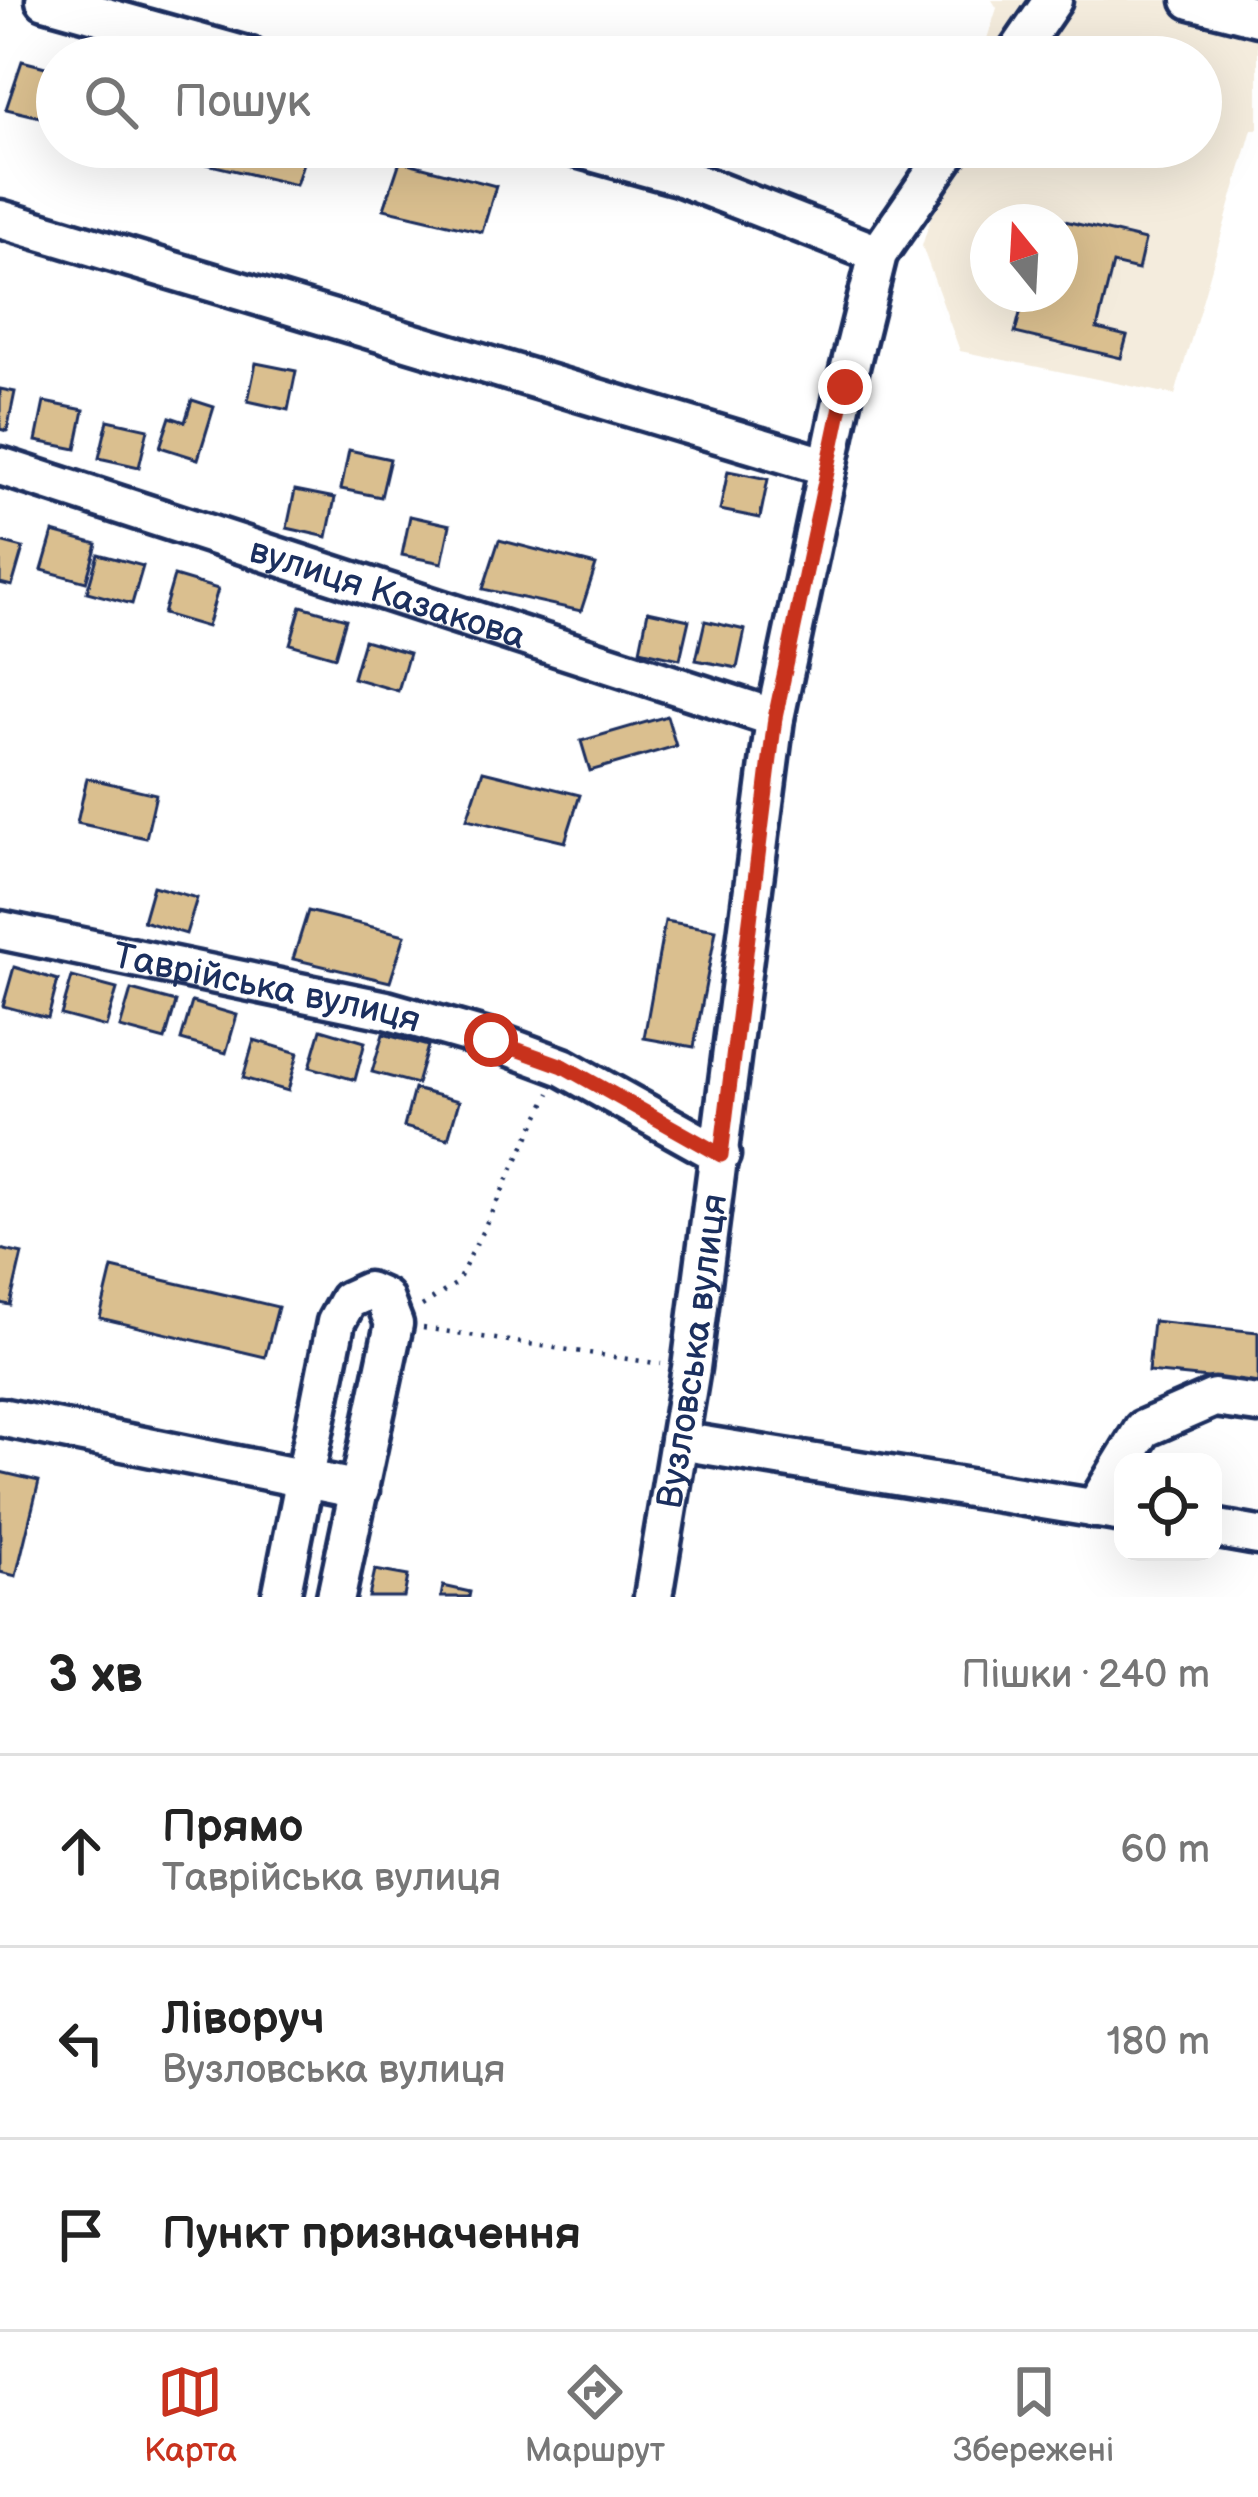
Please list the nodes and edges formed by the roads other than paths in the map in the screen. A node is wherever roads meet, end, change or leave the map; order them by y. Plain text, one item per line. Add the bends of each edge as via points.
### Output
1 (45, 0) edge
2 (1053, 0) edge
3 (1191, 0) edge
4 (1258, 17) edge
5 (174, 36) edge
6 (1028, 36) edge
7 (649, 168) edge
8 (937, 168) edge
9 (0, 219) edge
10 (878, 254) junction
11 (0, 466) edge
12 (828, 466) junction
13 (775, 718) junction
14 (0, 930) edge
15 (721, 1155) junction
16 (1258, 1404) edge
17 (0, 1417) edge
18 (679, 1441) junction
19 (304, 1479) junction
20 (359, 1490) junction
21 (1108, 1511) edge
22 (1222, 1530) edge
23 (1258, 1536) edge
24 (281, 1597) edge
25 (336, 1597) edge
26 (652, 1597) edge

1 - 5 street
2 - 6 street
3 - 4 street
7 - 10 street
8 - 10 street
9 - 12 street
10 - 12 street, Вузловська вулиця
11 - 13 street, вулиця Казакова
12 - 13 street, Вузловська вулиця
13 - 15 street, Вузловська вулиця
14 - 15 street, Таврійська вулиця via 386,1010 491,1040 563,1066
15 - 18 street, Вузловська вулиця
16 - 21 street via 1214,1398 1143,1429
17 - 19 street
18 - 21 street
18 - 26 street, Вузловська вулиця
19 - 20 street
19 - 20 street via 335,1322 348,1300 368,1292 384,1298 394,1324
19 - 24 street
20 - 25 street
22 - 23 street

